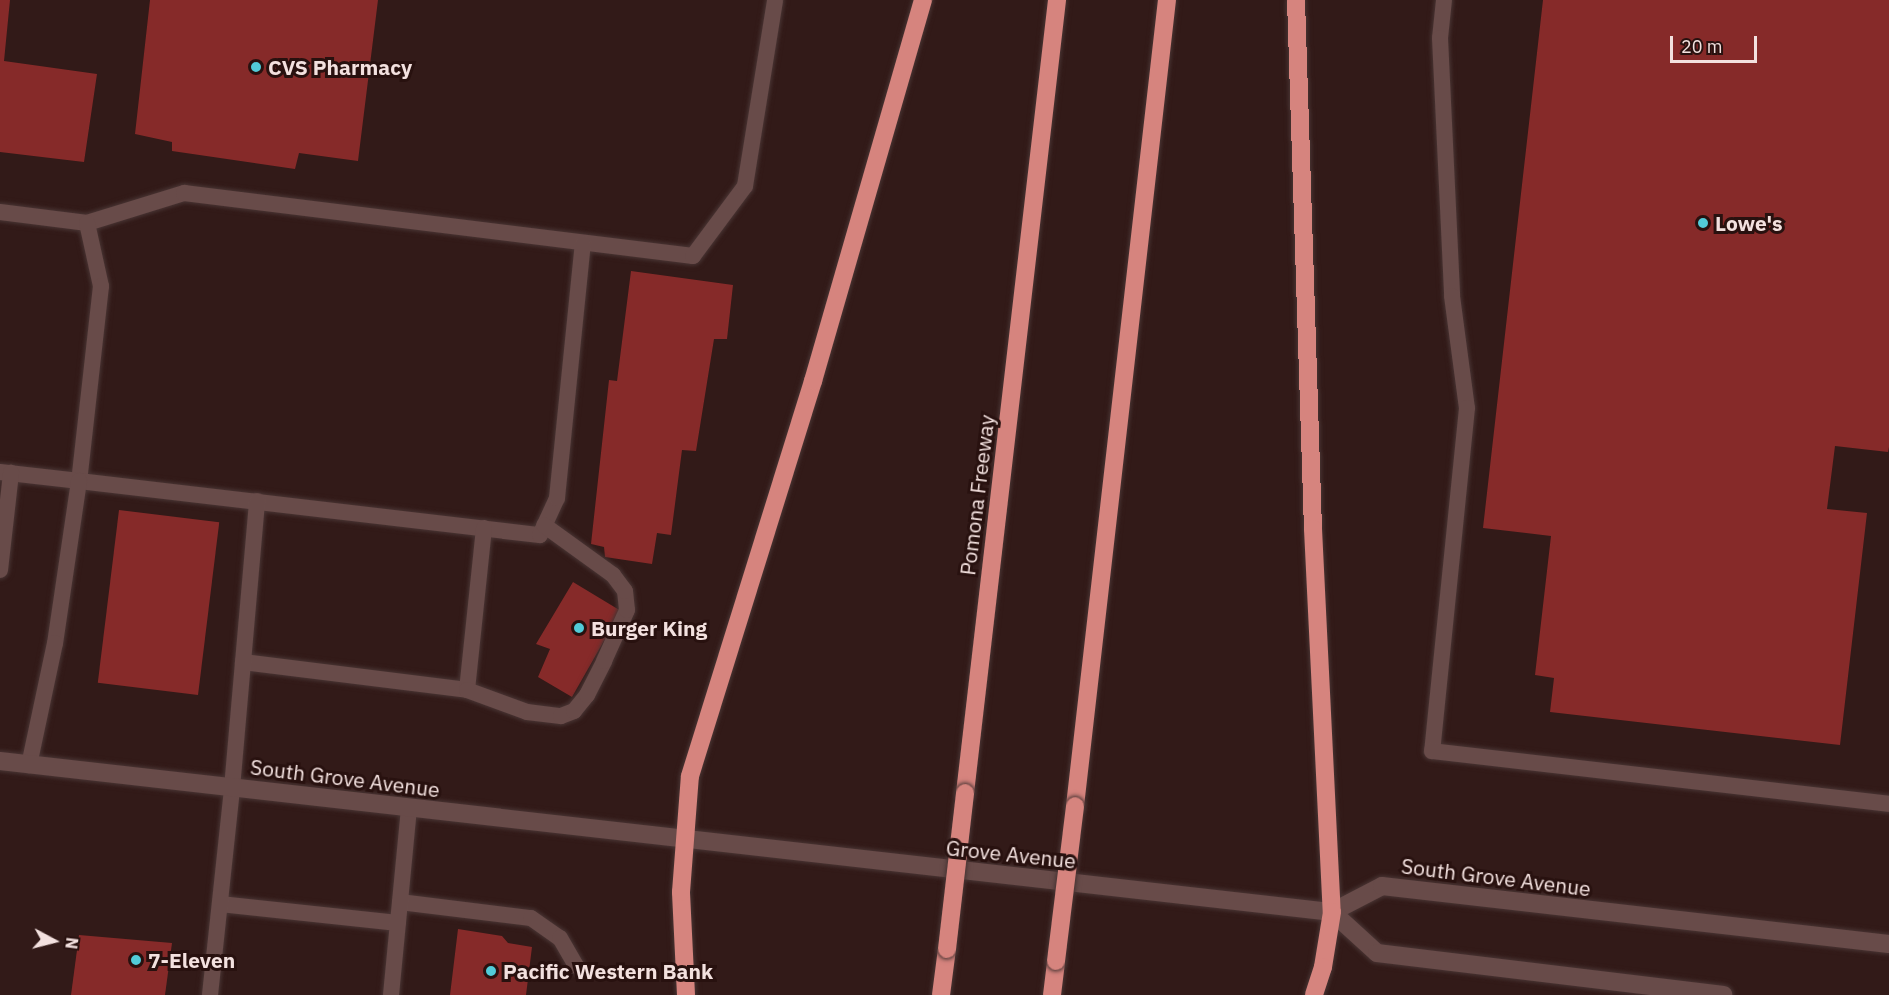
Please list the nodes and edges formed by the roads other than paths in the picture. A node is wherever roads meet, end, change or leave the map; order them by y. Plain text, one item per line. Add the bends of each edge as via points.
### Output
1 (775, 0) edge
2 (922, 0) edge
3 (1057, 0) edge
4 (1167, 0) edge
5 (1296, 0) edge
6 (1444, 0) edge
7 (0, 212) edge
8 (87, 223) junction
9 (583, 243) junction
10 (6, 473) edge
11 (79, 481) junction
12 (257, 501) junction
13 (544, 525) junction
14 (484, 528) junction
15 (0, 570) edge
16 (243, 662) junction
17 (466, 690) junction
18 (0, 761) edge
19 (29, 765) junction
20 (232, 788) junction
21 (1889, 804) edge
22 (409, 808) junction
23 (684, 840) junction
24 (400, 902) junction
25 (220, 904) junction
26 (1332, 912) junction
27 (398, 923) junction
28 (1889, 945) edge
29 (576, 966) dead end
30 (1657, 992) edge
31 (210, 995) edge
32 (391, 995) edge
33 (686, 995) edge
34 (941, 995) edge
35 (1052, 995) edge
36 (1314, 995) edge
37 (1723, 995) edge

1 - 9 lane via 745,186 693,256
2 - 23 highway via 813,381 690,776
3 - 34 highway, Pomona Freeway, bridge
4 - 35 highway, bridge
5 - 26 highway via 1313,529
6 - 21 lane via 1440,38 1452,296 1467,408 1432,751
7 - 8 lane
8 - 9 lane via 184,193
8 - 11 lane via 101,286
9 - 13 lane via 557,498
10 - 11 lane
10 - 15 lane
11 - 12 lane
11 - 19 lane via 55,643
12 - 14 lane
12 - 16 lane
13 - 14 lane via 540,535
13 - 17 lane via 613,575 625,591 627,610 604,661 587,695 574,711 561,716 527,712
14 - 17 lane
16 - 17 lane
16 - 20 lane
18 - 19 main road, South Grove Avenue
19 - 20 main road, South Grove Avenue
20 - 22 main road, South Grove Avenue
20 - 25 lane
22 - 23 main road, South Grove Avenue
22 - 24 lane
23 - 26 main road, Grove Avenue
23 - 33 highway via 681,892
24 - 27 lane
24 - 29 lane via 531,918 560,938
25 - 27 lane
25 - 31 lane
26 - 28 main road, South Grove Avenue via 1382,886
26 - 30 main road via 1377,953
26 - 36 highway
27 - 32 lane
30 - 37 main road

